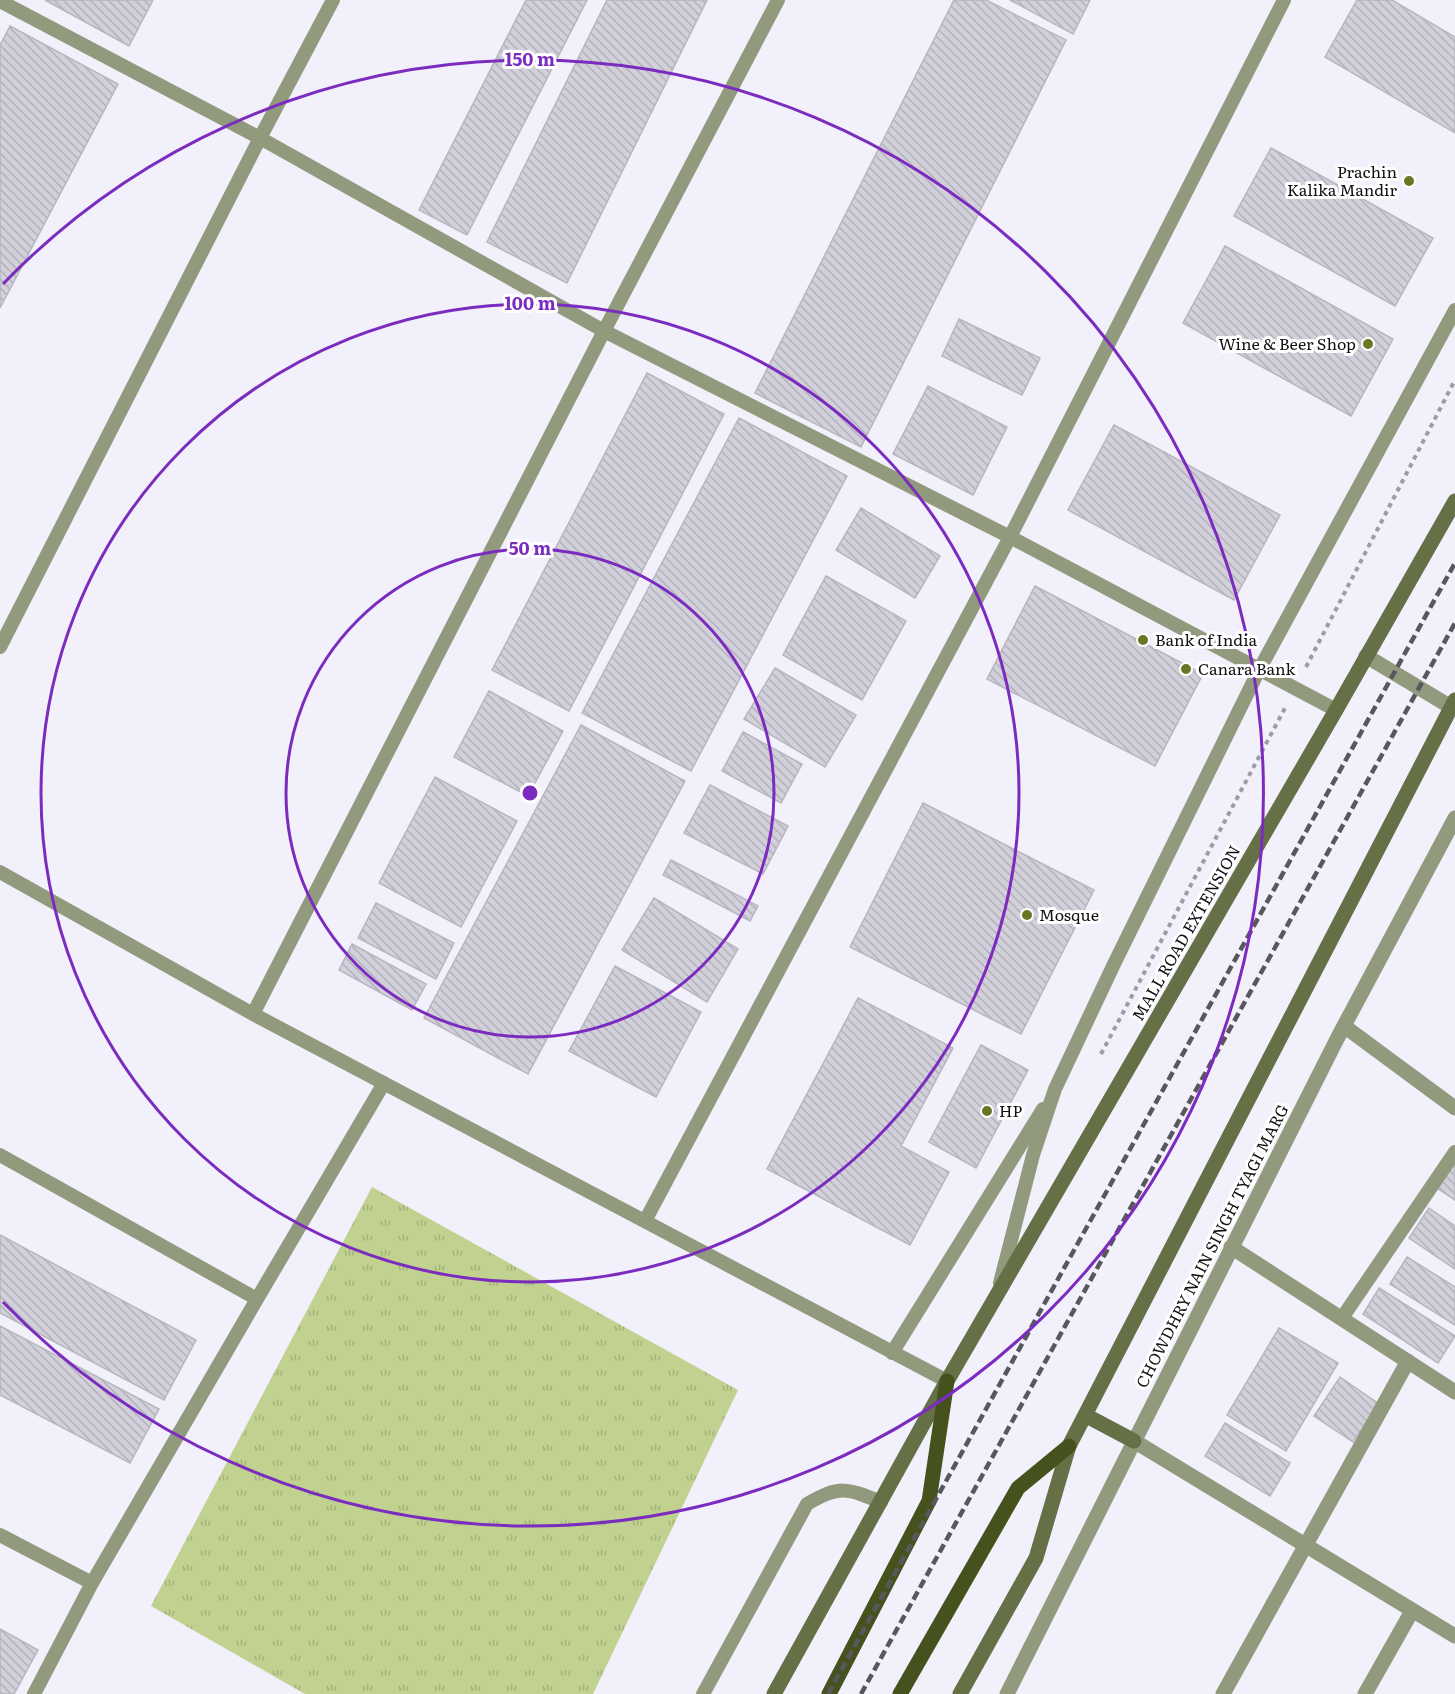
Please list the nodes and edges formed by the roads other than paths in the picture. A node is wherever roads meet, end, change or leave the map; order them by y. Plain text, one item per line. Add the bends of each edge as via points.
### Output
1 (333, 0) edge
2 (778, 0) edge
3 (1284, 0) edge
4 (0, 1) edge
5 (260, 138) junction
6 (1455, 310) edge
7 (604, 331) junction
8 (1455, 501) edge
9 (1010, 537) junction
10 (0, 647) edge
11 (1366, 657) junction
12 (1259, 670) junction
13 (1454, 705) edge
14 (1336, 710) junction
15 (1455, 818) edge
16 (0, 872) edge
17 (253, 1014) junction
18 (1344, 1026) junction
19 (384, 1083) junction
20 (1055, 1089) junction
21 (1455, 1108) edge
22 (1455, 1152) edge
23 (0, 1155) edge
24 (645, 1221) junction
25 (1231, 1247) junction
26 (998, 1294) junction
27 (257, 1299) junction
28 (1342, 1318) junction
29 (892, 1353) junction
30 (1408, 1361) junction
31 (947, 1381) junction
32 (1454, 1390) edge
33 (1084, 1415) junction
34 (1134, 1441) junction
35 (1069, 1446) junction
36 (880, 1502) junction
37 (0, 1535) edge
38 (1306, 1546) junction
39 (92, 1583) junction
40 (1412, 1611) junction
41 (1455, 1636) edge
42 (34, 1694) edge
43 (703, 1694) edge
44 (774, 1694) edge
45 (829, 1694) edge
46 (900, 1694) edge
47 (960, 1694) edge
48 (1007, 1694) edge
49 (1223, 1694) edge
50 (1365, 1694) edge

1 - 5 lane
2 - 7 lane
3 - 9 lane
4 - 5 lane
5 - 7 lane
5 - 10 lane
6 - 12 lane
7 - 9 lane
7 - 17 lane
8 - 11 main road, MALL ROAD EXTENSION
9 - 12 lane
9 - 24 lane
11 - 13 street
11 - 14 main road, MALL ROAD EXTENSION
12 - 14 lane
12 - 20 lane
13 - 33 main road
14 - 26 main road, MALL ROAD EXTENSION
15 - 18 street, CHOWDHRY NAIN SINGH TYAGI MARG
16 - 17 lane
17 - 19 lane
18 - 21 street
18 - 25 street, CHOWDHRY NAIN SINGH TYAGI MARG
19 - 24 lane
19 - 27 lane
20 - 26 lane via 1033,1155
20 - 29 lane
22 - 28 lane
23 - 27 lane
24 - 29 lane
25 - 28 street
25 - 34 street, CHOWDHRY NAIN SINGH TYAGI MARG
26 - 31 main road, MALL ROAD EXTENSION
27 - 39 lane
28 - 30 street
29 - 31 lane
30 - 32 street
30 - 38 street
31 - 36 main road, MALL ROAD EXTENSION
31 - 45 main road via 929,1501
33 - 34 main road
33 - 35 main road
34 - 38 street
34 - 48 street, CHOWDHRY NAIN SINGH TYAGI MARG
35 - 46 main road via 1018,1488
35 - 47 main road via 1036,1558
36 - 43 lane via 850,1489 827,1492 807,1504
36 - 44 main road, MALL ROAD EXTENSION
37 - 39 lane
38 - 40 street
38 - 49 street
39 - 42 lane
40 - 41 street
40 - 50 street

